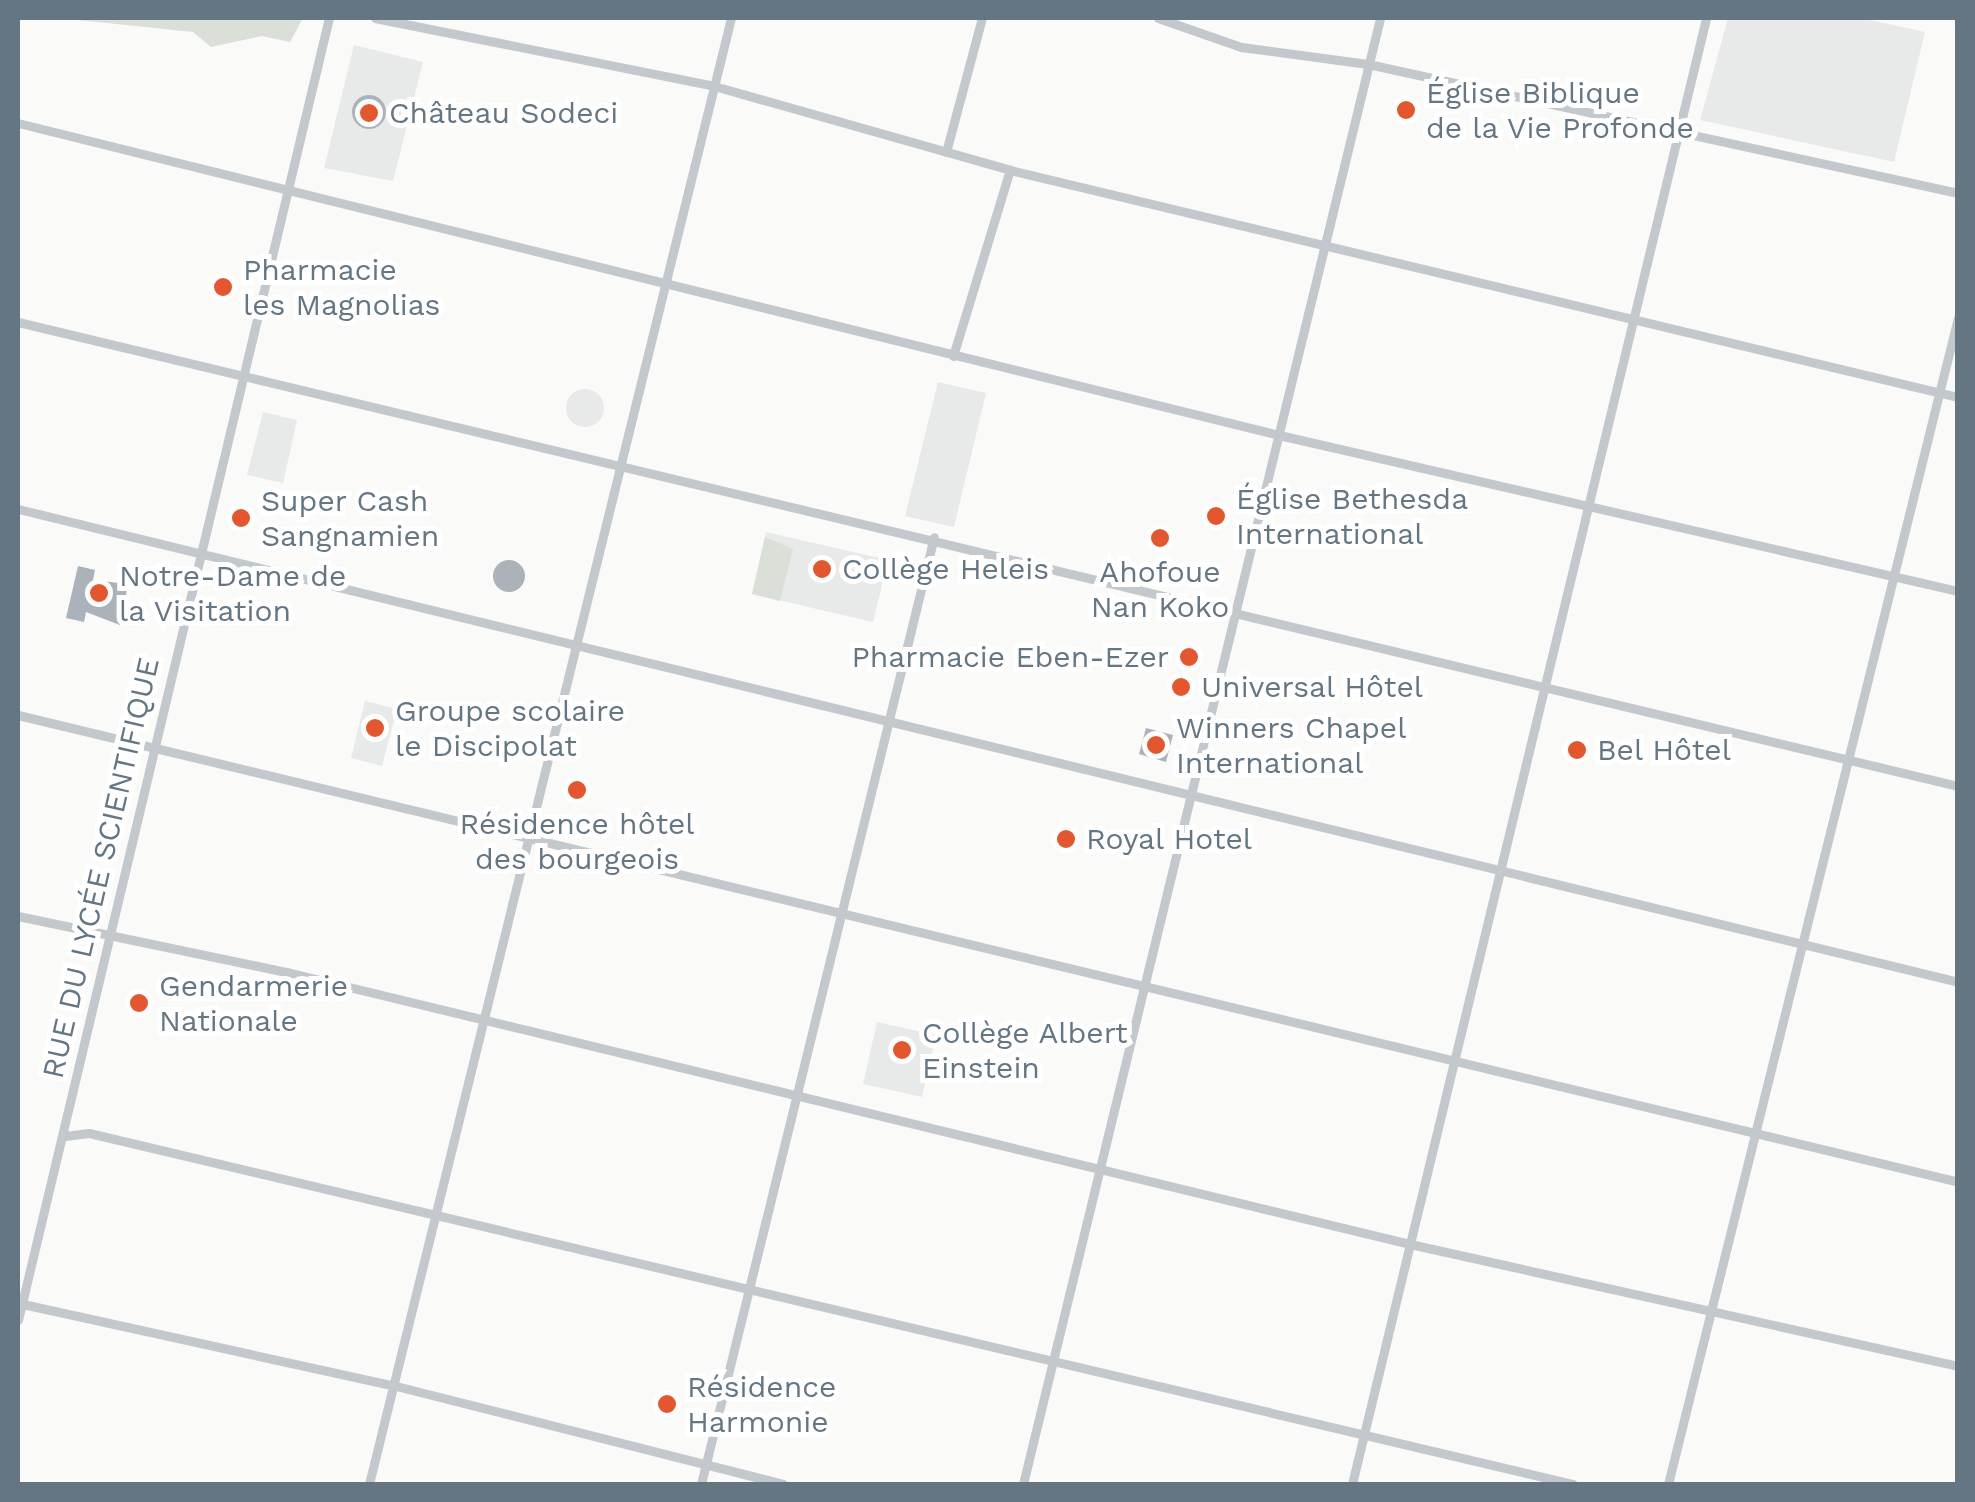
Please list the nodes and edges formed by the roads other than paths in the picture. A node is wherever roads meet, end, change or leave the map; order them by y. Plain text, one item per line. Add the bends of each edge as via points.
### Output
1 (329, 18) edge
2 (375, 18) edge
3 (731, 18) edge
4 (982, 18) edge
5 (1158, 18) edge
6 (1380, 18) edge
7 (1706, 18) edge
8 (1368, 64) junction
9 (714, 86) junction
10 (18, 123) edge
11 (1677, 137) junction
12 (946, 152) junction
13 (1010, 170) junction
14 (286, 192) junction
15 (1958, 192) edge
16 (1321, 246) junction
17 (666, 284) junction
18 (1958, 317) edge
19 (1635, 321) junction
20 (18, 322) edge
21 (953, 356) junction
22 (238, 376) junction
23 (1939, 393) junction
24 (1958, 398) edge
25 (1280, 435) junction
26 (620, 471) junction
27 (1590, 503) junction
28 (18, 509) edge
29 (934, 538) junction
30 (197, 559) junction
31 (1898, 577) junction
32 (1958, 591) edge
33 (1232, 614) junction
34 (576, 650) junction
35 (1544, 688) junction
36 (18, 714) edge
37 (887, 725) junction
38 (154, 752) junction
39 (1852, 760) junction
40 (1958, 786) edge
41 (1188, 797) junction
42 (529, 842) junction
43 (1500, 872) junction
44 (840, 914) junction
45 (18, 916) edge
46 (109, 938) junction
47 (1805, 945) junction
48 (1958, 982) edge
49 (1143, 984) junction
50 (486, 1020) junction
51 (1456, 1060) junction
52 (796, 1096) junction
53 (1756, 1133) junction
54 (65, 1136) junction
55 (1100, 1169) junction
56 (1958, 1182) edge
57 (438, 1214) junction
58 (1410, 1244) junction
59 (751, 1288) junction
60 (20, 1303) edge
61 (1711, 1313) junction
62 (18, 1320) edge
63 (1054, 1358) junction
64 (1958, 1366) edge
65 (396, 1386) junction
66 (1365, 1431) junction
67 (706, 1466) junction
68 (369, 1484) edge
69 (701, 1484) edge
70 (784, 1484) edge
71 (1023, 1484) edge
72 (1352, 1484) edge
73 (1573, 1484) edge
74 (1668, 1484) edge

1 - 14 street, RUE DU LYCÉE SCIENTIFIQUE
2 - 9 street
3 - 9 street
4 - 12 street
5 - 8 street via 1241,47
6 - 8 street
7 - 11 street
8 - 11 street
8 - 16 street
9 - 12 street
9 - 17 street
10 - 14 street
11 - 15 street
11 - 19 street
12 - 13 street
13 - 16 street
13 - 21 street
14 - 17 street
14 - 22 street, RUE DU LYCÉE SCIENTIFIQUE
16 - 19 street
16 - 25 street
17 - 21 street
17 - 26 street
18 - 23 street
19 - 23 street
19 - 27 street
20 - 22 street
21 - 25 street
22 - 26 street
22 - 30 street, RUE DU LYCÉE SCIENTIFIQUE
23 - 24 street
23 - 31 street
25 - 27 street
25 - 33 street
26 - 29 street
26 - 34 street
27 - 31 street
27 - 35 street
28 - 30 street
29 - 33 street
29 - 37 street
30 - 34 street
30 - 38 street, RUE DU LYCÉE SCIENTIFIQUE
31 - 32 street
31 - 39 street
33 - 35 street
33 - 41 street
34 - 37 street
34 - 42 street
35 - 39 street
35 - 43 street
36 - 38 street
37 - 41 street
37 - 44 street
38 - 42 street
38 - 46 street, RUE DU LYCÉE SCIENTIFIQUE
39 - 40 street
39 - 47 street
41 - 43 street
41 - 49 street
42 - 44 street
42 - 50 street
43 - 47 street
43 - 51 street
44 - 49 street
44 - 52 street
45 - 46 street
46 - 50 street
46 - 54 street, RUE DU LYCÉE SCIENTIFIQUE
47 - 48 street
47 - 53 street
49 - 51 street
49 - 55 street
50 - 52 street
50 - 57 street
51 - 53 street
51 - 58 street
52 - 55 street
52 - 59 street
53 - 56 street
53 - 61 street
54 - 57 street via 89,1133
54 - 60 street, RUE DU LYCÉE SCIENTIFIQUE
55 - 58 street
55 - 63 street
57 - 59 street
57 - 65 street
58 - 61 street
58 - 66 street
59 - 63 street
59 - 67 street
60 - 62 street, RUE DU LYCÉE SCIENTIFIQUE
60 - 65 street
61 - 64 street
61 - 74 street
63 - 66 street
63 - 71 street
65 - 67 street
65 - 68 street
66 - 72 street
66 - 73 street
67 - 69 street
67 - 70 street

